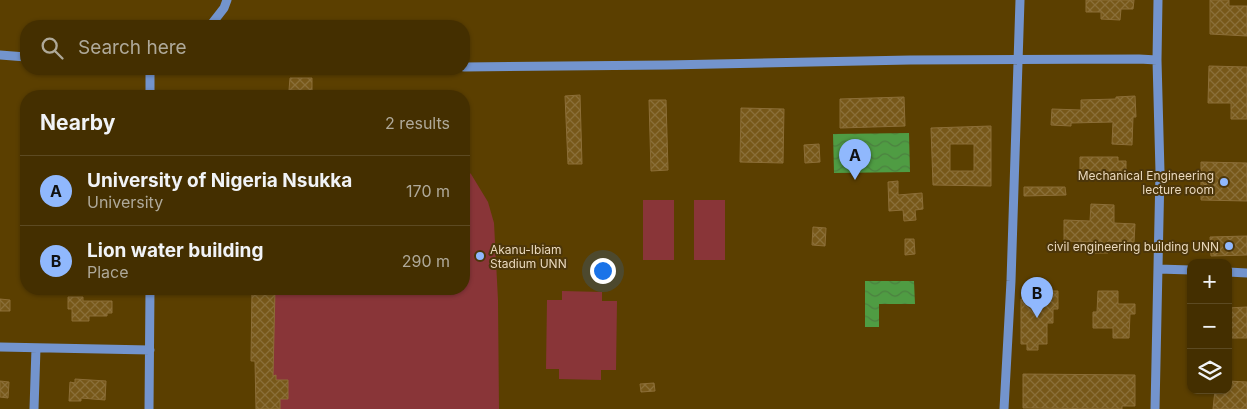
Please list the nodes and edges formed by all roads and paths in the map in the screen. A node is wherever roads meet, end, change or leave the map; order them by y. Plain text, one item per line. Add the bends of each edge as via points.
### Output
1 (227, 0) edge
2 (1020, 0) edge
3 (1158, 0) edge
4 (215, 20) edge
5 (0, 55) edge
6 (20, 57) edge
7 (1019, 59) junction
8 (1158, 60) junction
9 (470, 68) edge
10 (150, 75) edge
11 (150, 90) edge
12 (1158, 269) junction
13 (1187, 270) edge
14 (1232, 272) edge
15 (1247, 273) edge
16 (150, 295) edge
17 (0, 347) edge
18 (36, 348) junction
19 (150, 350) junction
20 (34, 409) edge
21 (150, 409) edge
22 (1004, 409) edge
23 (1155, 409) edge

1 - 4 street
2 - 7 street
3 - 8 street
5 - 6 street
7 - 8 street
7 - 9 street
7 - 22 street
8 - 12 street
10 - 11 street
12 - 13 street
12 - 23 street
14 - 15 street
16 - 19 street
17 - 18 street
18 - 19 street
18 - 20 street
19 - 21 street

